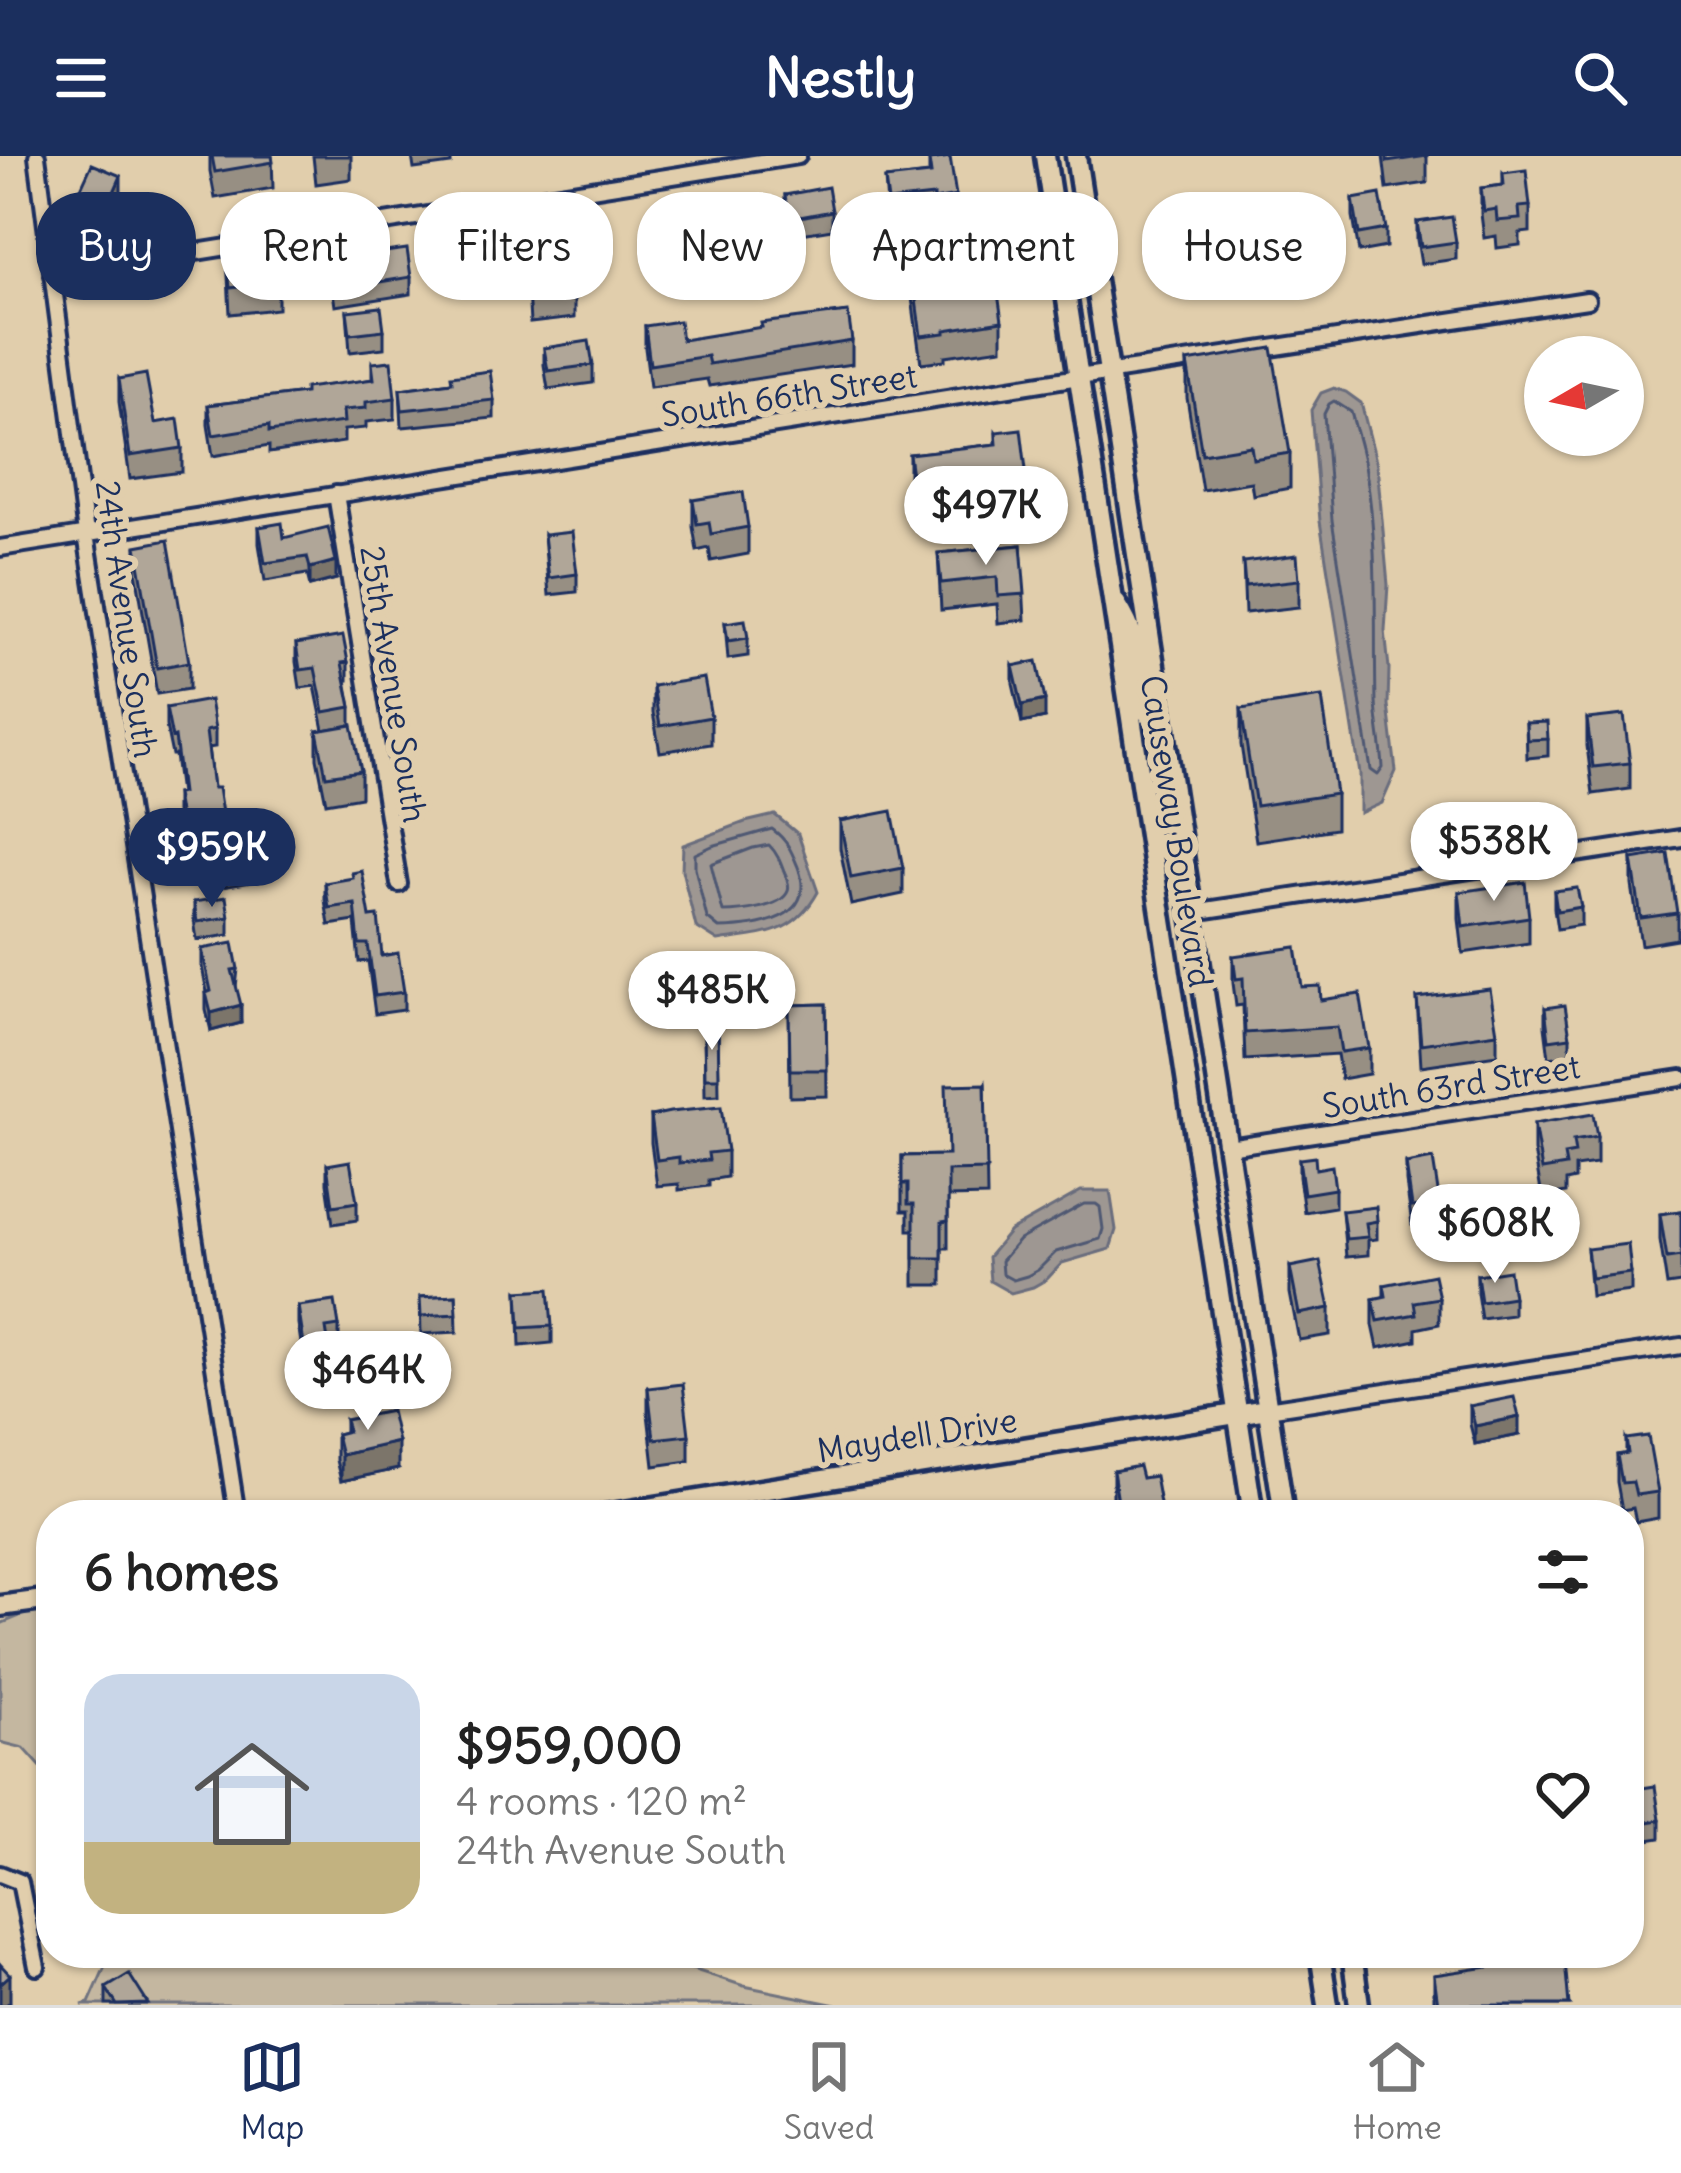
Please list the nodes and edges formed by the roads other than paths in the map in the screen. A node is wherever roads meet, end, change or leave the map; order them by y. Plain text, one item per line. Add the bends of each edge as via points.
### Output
1 (37, 156) edge
2 (798, 156) edge
3 (1045, 156) edge
4 (1076, 156) edge
5 (42, 192) edge
6 (196, 252) edge
7 (55, 300) edge
8 (1587, 300) dead end
9 (1109, 374) junction
10 (1078, 377) junction
11 (336, 494) junction
12 (86, 534) junction
13 (0, 548) edge
14 (1110, 594) junction
15 (1163, 729) junction
16 (1681, 838) edge
17 (399, 884) dead end
18 (1193, 912) junction
19 (1681, 1078) edge
20 (1228, 1147) junction
21 (1681, 1346) edge
22 (1268, 1408) junction
23 (1238, 1414) junction
24 (235, 1500) edge
25 (703, 1500) edge
26 (1251, 1500) edge
27 (1282, 1500) edge
28 (36, 1602) edge
29 (0, 1606) edge
30 (0, 1874) edge
31 (36, 1961) edge
32 (1322, 1968) edge
33 (1354, 1968) edge
34 (1328, 2005) edge
35 (1359, 2005) edge

1 - 5 street, 24th Avenue South
2 - 6 street
3 - 10 main road, Causeway Boulevard
4 - 9 main road, Causeway Boulevard
7 - 12 street, 24th Avenue South
8 - 9 street, South 66th Street
9 - 10 street, South 66th Street
9 - 15 main road, Causeway Boulevard
10 - 11 street, South 66th Street
10 - 14 main road, Causeway Boulevard
11 - 12 street, South 66th Street
11 - 17 street, 25th Avenue South
12 - 13 street, South 66th Street
12 - 24 street, 24th Avenue South
14 - 15 main road via 1132,634 1144,708
14 - 23 main road, Causeway Boulevard
15 - 18 main road, Causeway Boulevard
16 - 18 street
18 - 20 main road, Causeway Boulevard
19 - 20 street, South 63rd Street
20 - 22 main road, Causeway Boulevard
21 - 22 street
22 - 23 main road, Maydell Drive
22 - 27 main road, Causeway Boulevard
23 - 25 main road, Maydell Drive
23 - 26 main road, Causeway Boulevard
28 - 29 main road
30 - 31 street via 20,1882
32 - 34 main road
33 - 35 main road

